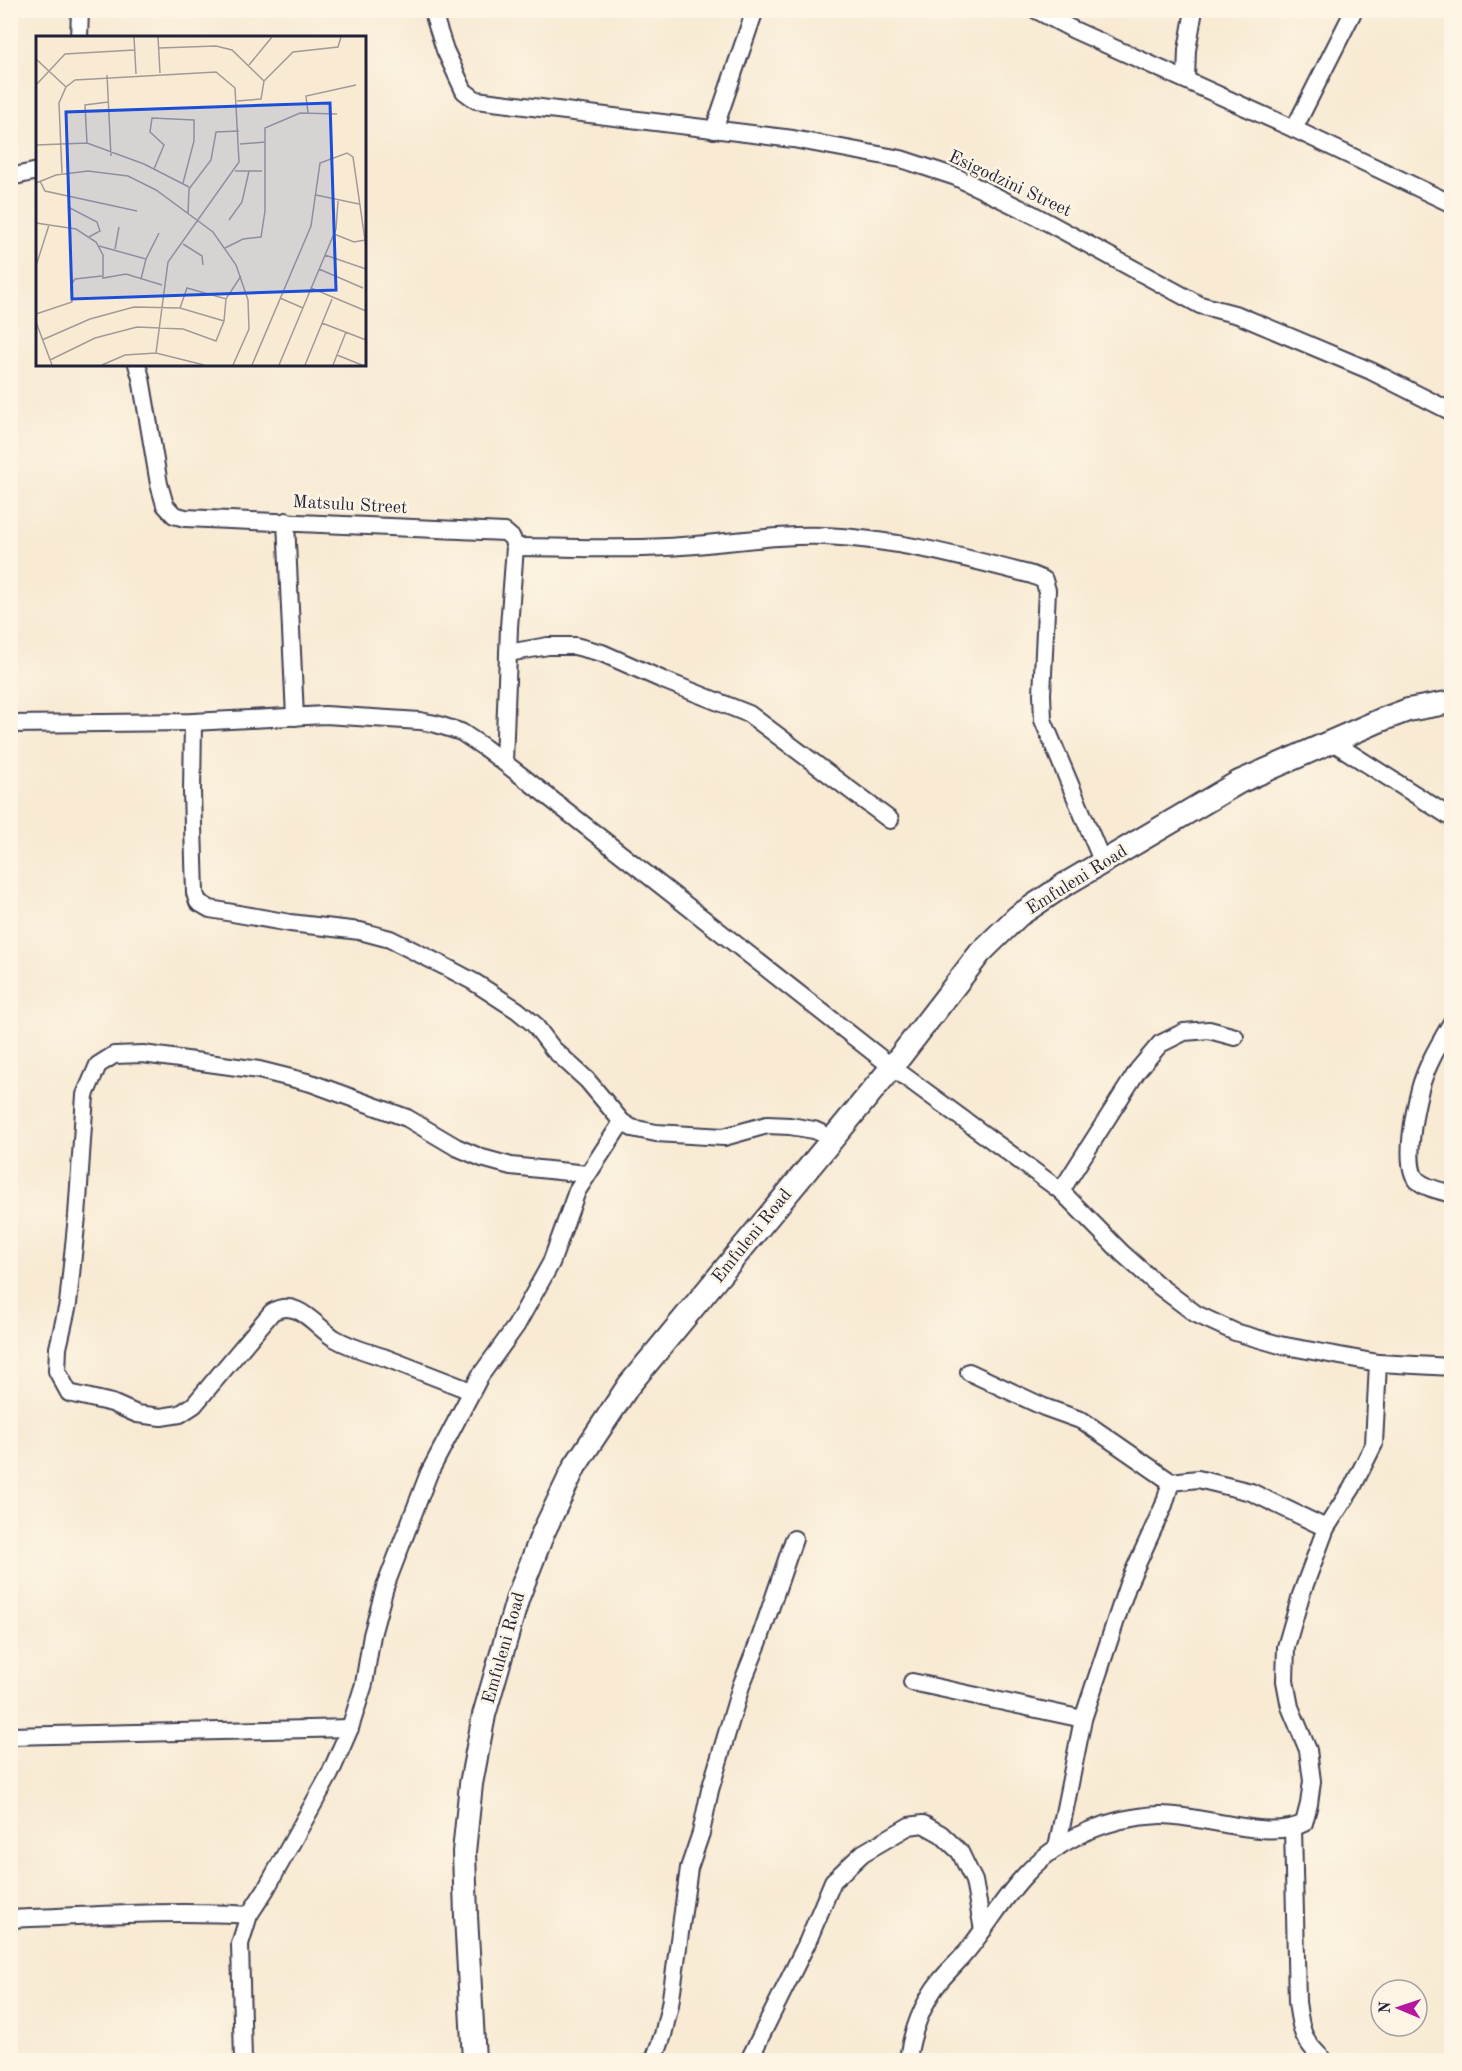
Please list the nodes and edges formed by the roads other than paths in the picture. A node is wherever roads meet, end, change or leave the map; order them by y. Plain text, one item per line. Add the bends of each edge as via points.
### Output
1 (80, 10) edge
2 (432, 10) edge
3 (755, 10) edge
4 (1036, 10) edge
5 (1194, 10) edge
6 (1354, 10) edge
7 (79, 36) edge
8 (1186, 79) junction
9 (1294, 129) junction
10 (714, 130) junction
11 (36, 171) edge
12 (10, 177) edge
13 (1450, 199) edge
14 (137, 366) edge
15 (1452, 412) edge
16 (286, 521) junction
17 (515, 548) junction
18 (508, 653) junction
19 (1452, 702) edge
20 (295, 717) junction
21 (193, 722) junction
22 (10, 724) edge
23 (1331, 741) junction
24 (504, 762) junction
25 (1452, 818) edge
26 (890, 820) dead end
27 (1103, 862) junction
28 (1452, 1022) edge
29 (1235, 1037) dead end
30 (892, 1067) junction
31 (622, 1122) junction
32 (832, 1138) junction
33 (587, 1174) junction
34 (1060, 1191) junction
35 (1452, 1194) edge
36 (1378, 1363) junction
37 (1452, 1368) edge
38 (969, 1372) dead end
39 (471, 1391) junction
40 (1171, 1482) junction
41 (1326, 1528) junction
42 (794, 1539) dead end
43 (912, 1682) dead end
44 (1083, 1719) junction
45 (351, 1728) junction
46 (10, 1736) edge
47 (1293, 1828) junction
48 (1057, 1848) junction
49 (249, 1915) junction
50 (10, 1919) edge
51 (983, 1929) junction
52 (243, 2061) edge
53 (474, 2061) edge
54 (654, 2061) edge
55 (749, 2061) edge
56 (908, 2061) edge
57 (1324, 2061) edge

1 - 7 street
2 - 10 street, Esigodzini Street via 464,91 476,100
3 - 10 street
4 - 8 street
5 - 8 street
6 - 9 street
8 - 9 street
9 - 13 street
10 - 15 street, Esigodzini Street via 793,139 901,159 956,177 1200,305 1238,315 1315,347
11 - 12 street
14 - 16 street, Matsulu Street via 159,483 165,505 174,515
16 - 17 street, Matsulu Street via 505,532
16 - 20 street
17 - 18 street
17 - 27 street via 665,547 823,536 943,552 1044,580 1047,591 1043,720
18 - 24 street
18 - 26 street via 575,646 602,653 749,714
19 - 23 street, Emfuleni Road via 1408,710
20 - 21 street
20 - 24 street via 436,724 461,732
21 - 22 street
21 - 31 street via 198,902 210,909 360,931 412,949 474,982 534,1024
23 - 25 street
23 - 27 street, Emfuleni Road via 1239,782
24 - 30 street
27 - 30 street, Emfuleni Road via 1018,916 980,953
28 - 35 street via 1420,1088 1410,1155 1417,1181
29 - 34 street via 1209,1030 1184,1032 1160,1044 1138,1070
30 - 32 street, Emfuleni Road
30 - 34 street
31 - 32 street via 650,1132 724,1137 767,1125 790,1126
31 - 33 street
32 - 53 street, Emfuleni Road via 629,1385 575,1466 518,1597 484,1715 464,1852
33 - 39 street via 551,1263 516,1326
33 - 39 street via 511,1166 482,1158 407,1118 311,1083 259,1070 143,1054 114,1055 98,1065 85,1095 68,1304 58,1348 57,1371 69,1393 112,1402 137,1414 180,1414 194,1406 272,1312 286,1307 358,1350
34 - 36 street via 1122,1253 1196,1314 1235,1332 1280,1345
36 - 37 street
36 - 41 street via 1374,1444
38 - 40 street via 1083,1421
39 - 45 street via 429,1473 385,1587
40 - 41 street via 1198,1479 1251,1491
40 - 44 street via 1128,1584
41 - 47 street via 1286,1647 1285,1681 1290,1707 1308,1750 1312,1781 1304,1822
42 - 54 street via 741,1686 710,1790 689,1869 670,2005
43 - 44 street
44 - 48 street
45 - 46 street
45 - 49 street via 330,1774
47 - 48 street via 1268,1829 1162,1815 1127,1818 1083,1832
47 - 57 street via 1300,2027 1309,2046
48 - 51 street via 1027,1873
49 - 50 street
49 - 52 street via 240,1944
51 - 55 street via 974,1881 960,1852 923,1824 909,1826 863,1853 834,1881
51 - 56 street via 939,1982 918,2024

